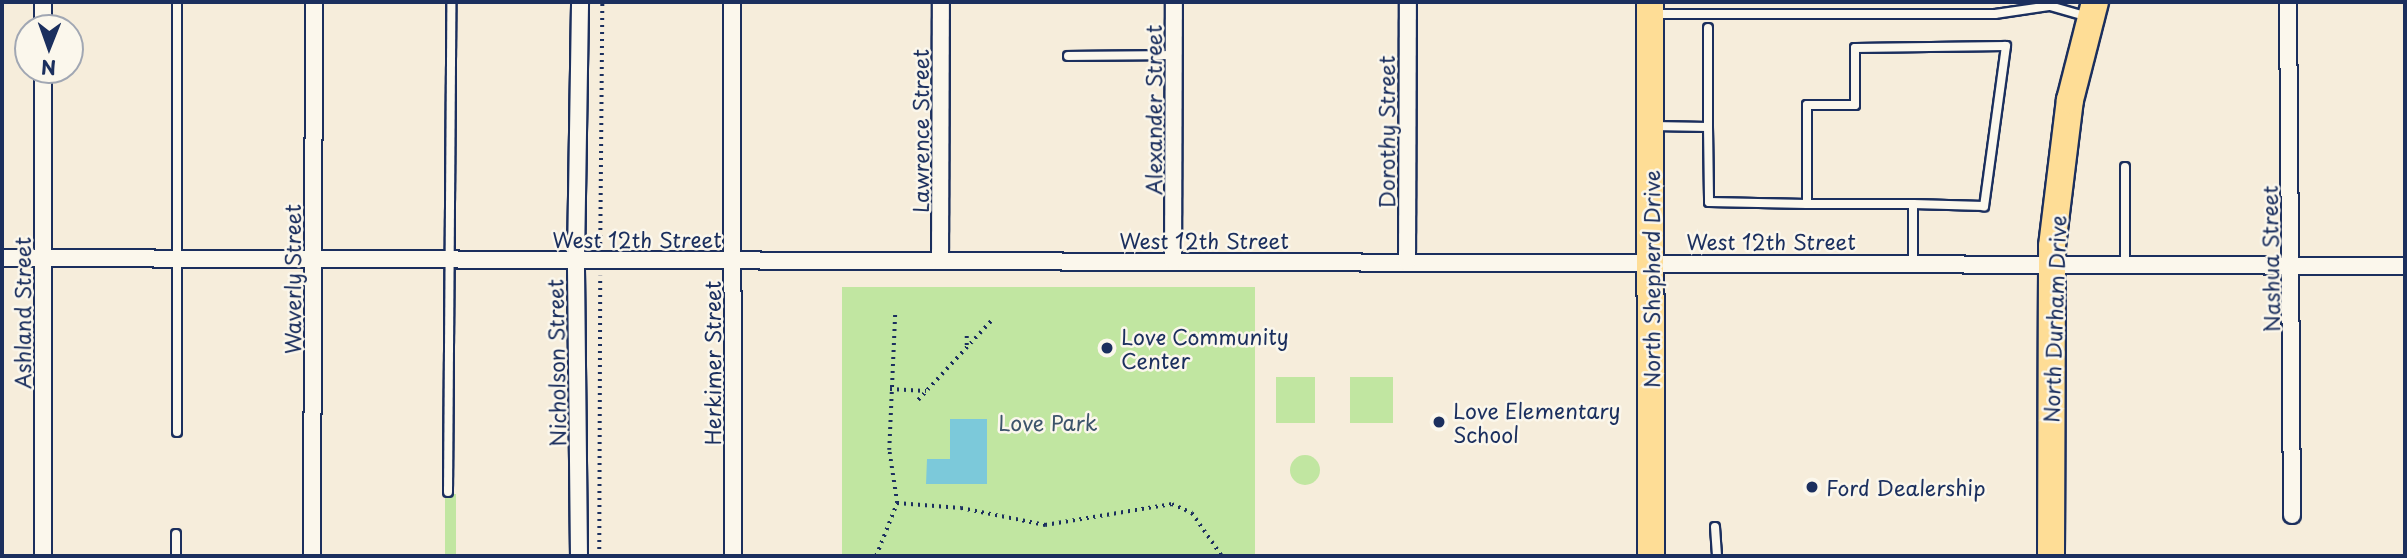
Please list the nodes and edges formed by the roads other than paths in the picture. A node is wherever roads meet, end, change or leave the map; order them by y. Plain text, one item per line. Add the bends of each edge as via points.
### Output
1 (177, 2) edge
2 (314, 2) edge
3 (451, 2) edge
4 (580, 2) edge
5 (732, 2) edge
6 (941, 2) edge
7 (1174, 2) edge
8 (1408, 2) edge
9 (2288, 2) edge
10 (2051, 4) edge
11 (1650, 8) edge
12 (2093, 10) edge
13 (1708, 28) dead end
14 (1174, 55) junction
15 (1068, 56) dead end
16 (43, 84) edge
17 (1651, 126) junction
18 (1708, 127) junction
19 (2125, 167) dead end
20 (1807, 204) junction
21 (1913, 204) junction
22 (2, 258) edge
23 (176, 258) junction
24 (42, 259) junction
25 (313, 259) junction
26 (450, 260) junction
27 (576, 260) junction
28 (733, 260) junction
29 (940, 261) junction
30 (1174, 261) junction
31 (1407, 262) junction
32 (1652, 262) junction
33 (1913, 263) junction
34 (2291, 266) junction
35 (2405, 266) edge
36 (2052, 267) junction
37 (2125, 267) junction
38 (177, 432) dead end
39 (449, 492) dead end
40 (2292, 515) dead end
41 (1715, 527) dead end
42 (176, 534) dead end
43 (43, 556) edge
44 (176, 556) edge
45 (312, 556) edge
46 (579, 556) edge
47 (733, 556) edge
48 (1651, 556) edge
49 (1717, 556) edge
50 (2051, 556) edge

1 - 23 lane
2 - 25 street, Waverly Street
3 - 26 lane
4 - 27 street, Nicholson Street
5 - 28 street, Herkimer Street
6 - 29 street, Lawrence Street
7 - 14 street, Alexander Street
8 - 31 street, Dorothy Street
9 - 34 street, Nashua Street
10 - 11 lane via 1995,14
10 - 12 lane
11 - 17 main road, North Shepherd Drive
12 - 36 main road, North Durham Drive via 2070,100
13 - 18 lane
14 - 15 lane
14 - 30 street, Alexander Street
16 - 24 street, Ashland Street
17 - 18 lane
17 - 32 main road, North Shepherd Drive
18 - 20 lane via 1709,202
19 - 37 lane
20 - 21 lane
20 - 21 lane via 1807,105 1855,105 1855,48 2006,46 1984,206
21 - 33 lane
22 - 24 street, West 12th Street
23 - 24 street, West 12th Street
23 - 25 street, West 12th Street
23 - 38 lane
24 - 43 street, Ashland Street
25 - 26 street, West 12th Street
25 - 45 street, Waverly Street
26 - 27 street, West 12th Street
26 - 39 lane
27 - 28 street, West 12th Street
27 - 46 street, Nicholson Street
28 - 29 street, West 12th Street
28 - 47 street, Herkimer Street
29 - 30 street, West 12th Street
30 - 31 street, West 12th Street
31 - 32 street, West 12th Street
32 - 33 street, West 12th Street
32 - 48 main road, North Shepherd Drive
33 - 36 street, West 12th Street
34 - 35 street, West 12th Street
34 - 37 street, West 12th Street
34 - 40 street, Nashua Street
36 - 37 street, West 12th Street
36 - 50 main road, North Durham Drive
41 - 49 lane
42 - 44 lane

